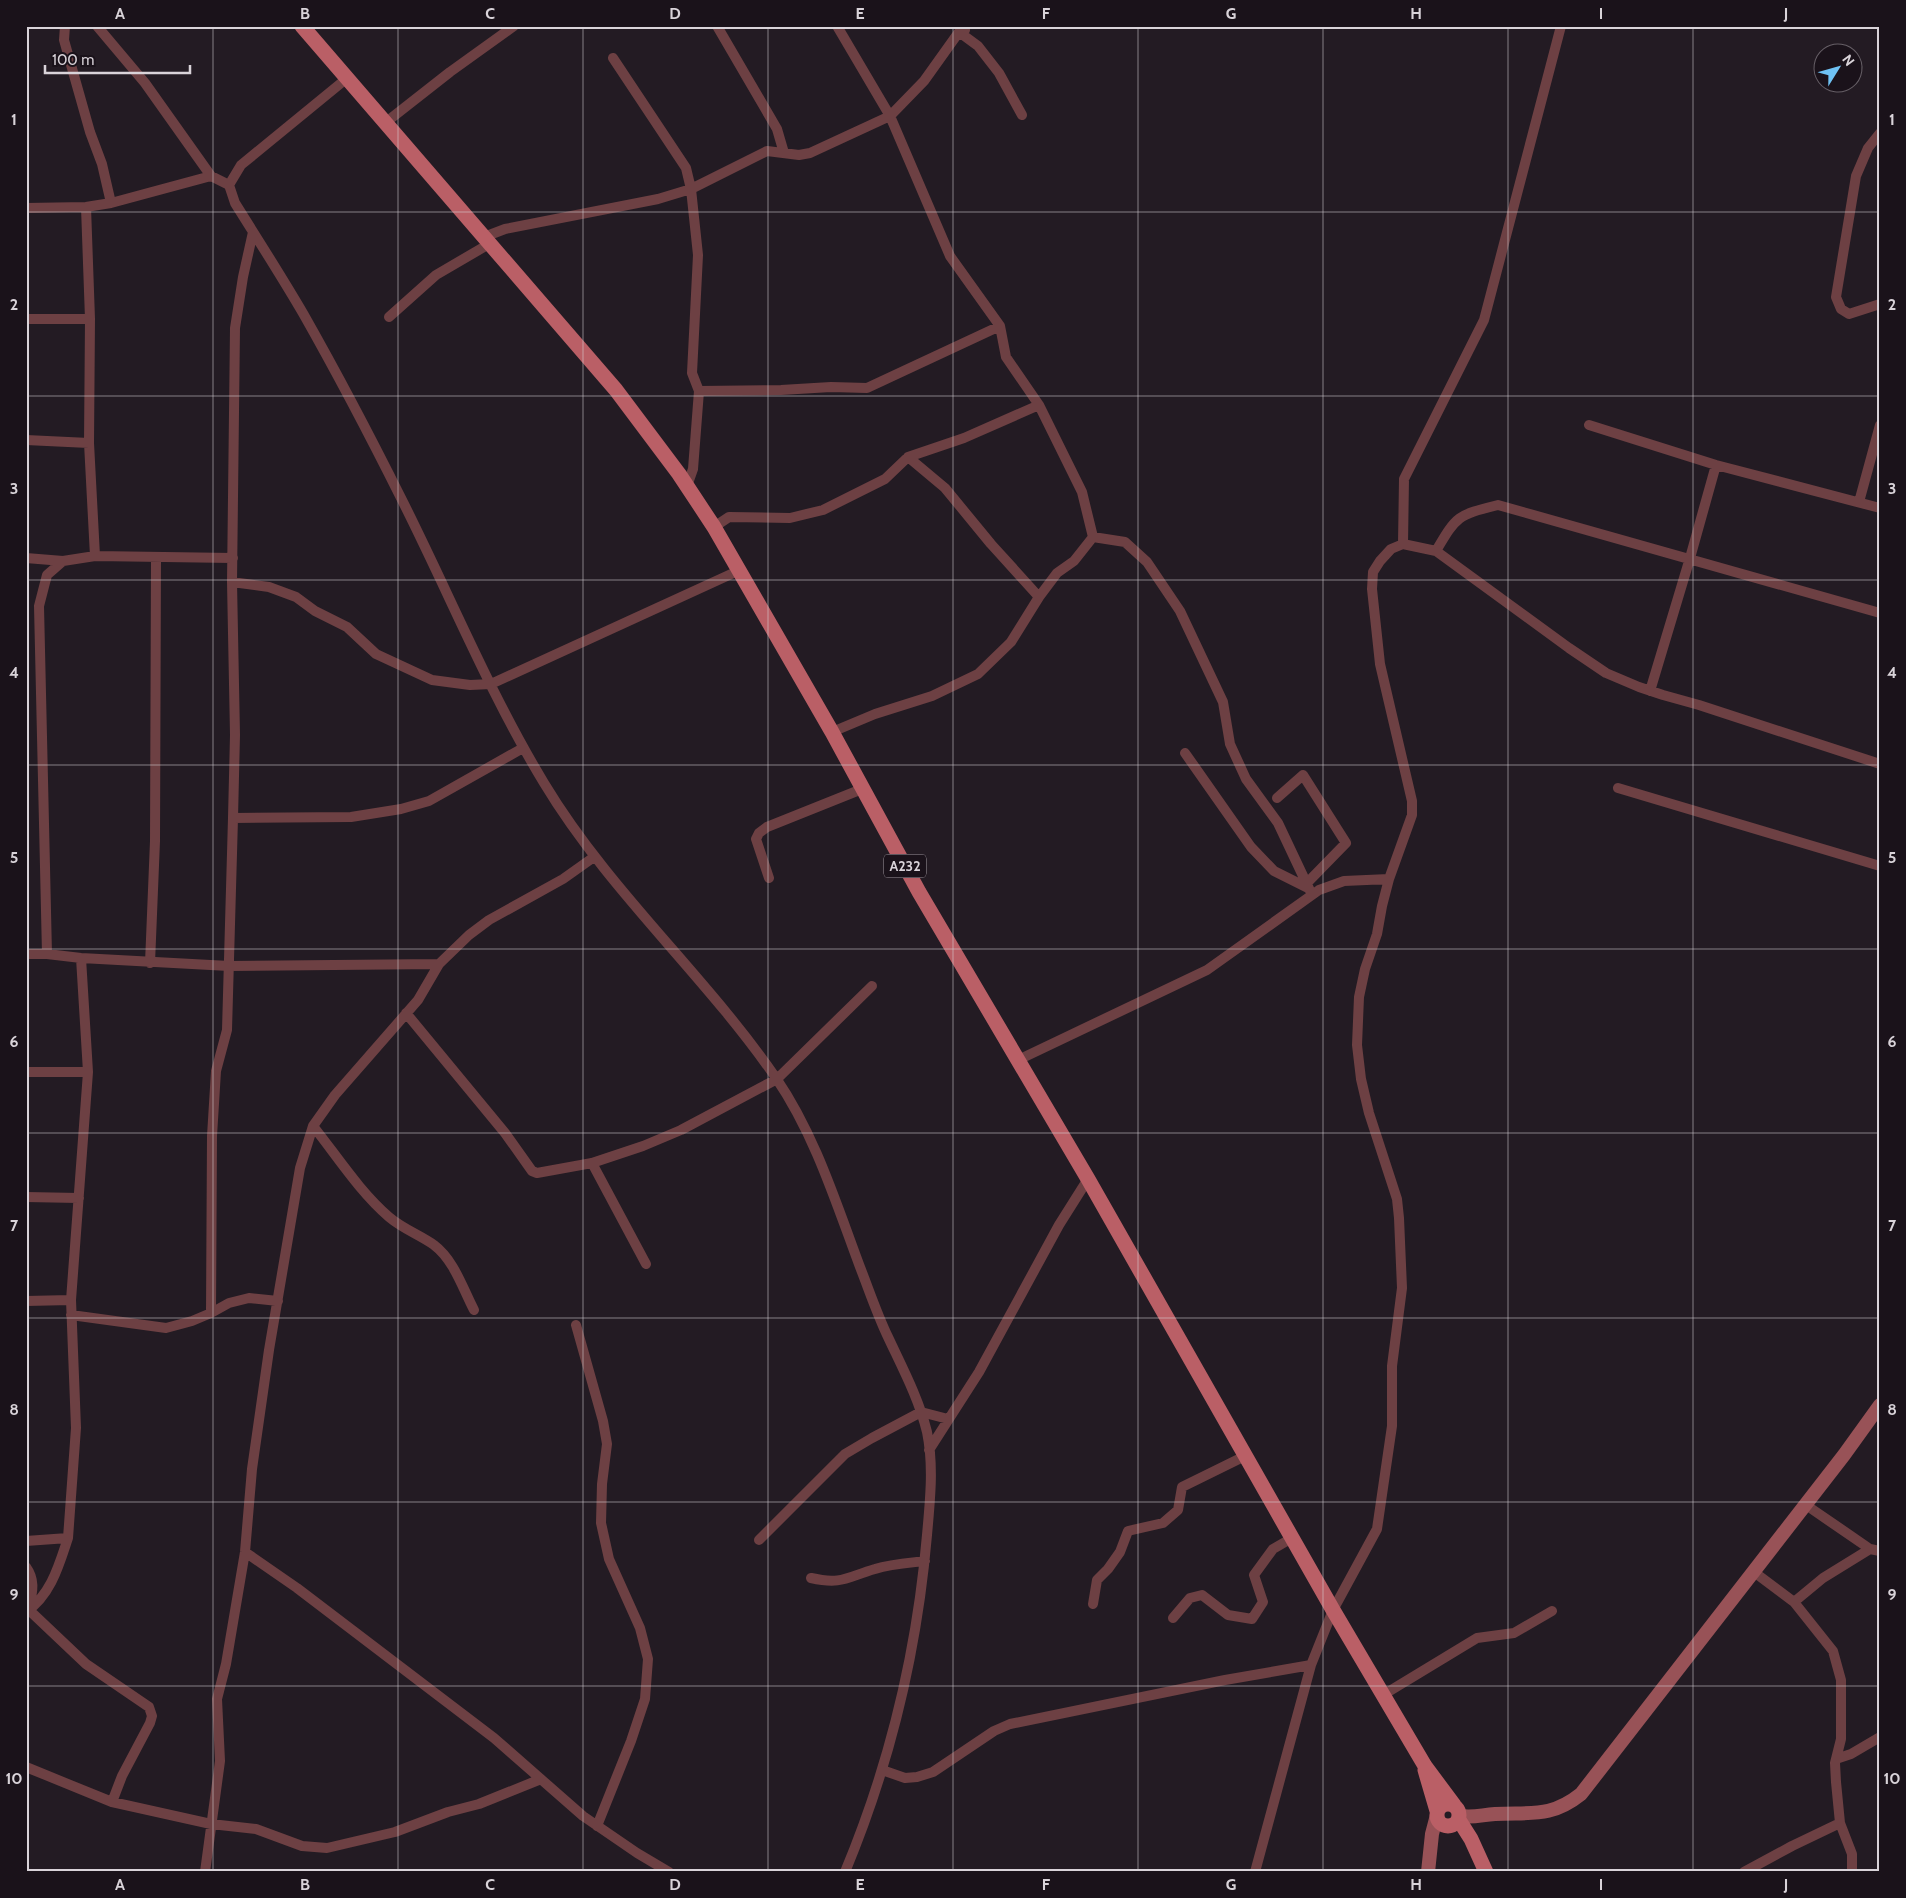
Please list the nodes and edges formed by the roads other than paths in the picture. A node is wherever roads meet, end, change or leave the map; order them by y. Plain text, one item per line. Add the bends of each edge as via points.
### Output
1 (64, 26) edge
2 (97, 26) edge
3 (302, 26) edge
4 (514, 26) edge
5 (717, 26) edge
6 (837, 26) edge
7 (1561, 26) edge
8 (613, 58) dead end
9 (346, 78) junction
10 (1022, 115) dead end
11 (890, 116) junction
12 (385, 123) junction
13 (1880, 133) edge
14 (784, 153) junction
15 (211, 176) junction
16 (229, 185) junction
17 (691, 189) junction
18 (111, 203) junction
19 (86, 206) junction
20 (26, 208) edge
21 (253, 232) junction
22 (487, 240) junction
23 (1880, 304) edge
24 (389, 316) dead end
25 (90, 318) junction
26 (26, 319) edge
27 (1000, 326) junction
28 (699, 391) junction
29 (1040, 405) junction
30 (1589, 425) dead end
31 (1880, 425) edge
32 (26, 440) edge
33 (89, 443) junction
34 (908, 457) junction
35 (1716, 465) junction
36 (687, 486) junction
37 (1859, 502) junction
38 (1880, 508) edge
39 (714, 527) junction
40 (1093, 537) junction
41 (1403, 544) junction
42 (1436, 550) junction
43 (95, 556) junction
44 (156, 557) junction
45 (26, 558) edge
46 (233, 558) junction
47 (1690, 558) junction
48 (63, 561) junction
49 (740, 570) junction
50 (232, 582) junction
51 (1038, 597) junction
52 (1880, 613) edge
53 (491, 684) junction
54 (1650, 691) junction
55 (832, 732) junction
56 (523, 748) junction
57 (1185, 752) dead end
58 (1880, 764) edge
59 (1618, 788) dead end
60 (862, 789) junction
61 (1277, 798) dead end
62 (233, 818) junction
63 (594, 858) junction
64 (1880, 866) edge
65 (769, 878) dead end
66 (1389, 879) junction
67 (1309, 889) junction
68 (26, 954) edge
69 (47, 954) junction
70 (81, 958) junction
71 (150, 962) junction
72 (439, 964) junction
73 (229, 966) junction
74 (872, 986) dead end
75 (406, 1013) junction
76 (1018, 1060) junction
77 (26, 1072) edge
78 (88, 1072) junction
79 (777, 1079) junction
80 (313, 1126) junction
81 (592, 1163) junction
82 (1088, 1179) junction
83 (26, 1196) edge
84 (79, 1198) junction
85 (646, 1264) dead end
86 (71, 1300) junction
87 (26, 1301) edge
88 (278, 1301) junction
89 (474, 1310) dead end
90 (211, 1313) junction
91 (71, 1315) junction
92 (576, 1324) dead end
93 (1880, 1405) edge
94 (921, 1412) junction
95 (948, 1420) junction
96 (929, 1450) junction
97 (1245, 1456) junction
98 (1806, 1505) junction
99 (68, 1538) junction
100 (1292, 1538) junction
101 (759, 1540) dead end
102 (26, 1541) edge
103 (1875, 1550) edge
104 (245, 1552) junction
105 (925, 1561) junction
106 (26, 1567) edge
107 (1754, 1572) junction
108 (811, 1578) dead end
109 (1794, 1602) junction
110 (1093, 1604) dead end
111 (1333, 1610) junction
112 (28, 1611) edge
113 (1552, 1611) dead end
114 (1173, 1618) dead end
115 (1311, 1665) junction
116 (1383, 1695) junction
117 (1880, 1737) edge
118 (1836, 1759) junction
119 (26, 1767) edge
120 (882, 1770) junction
121 (541, 1779) junction
122 (112, 1802) junction
123 (1450, 1816) junction
124 (1840, 1823) junction
125 (211, 1824) junction
126 (597, 1826) junction
127 (1483, 1867) edge
128 (205, 1872) edge
129 (668, 1872) edge
130 (845, 1872) edge
131 (1255, 1872) edge
132 (1428, 1872) edge
133 (1744, 1872) edge
134 (1852, 1872) edge

1 - 18 street via 64,40
2 - 15 street via 145,83
3 - 9 main road, A232
4 - 12 street
5 - 14 street via 777,129
6 - 11 street
7 - 41 street via 1484,320 1404,479
8 - 17 street via 686,168
9 - 12 main road, A232
9 - 16 street via 241,165
10 - 11 street via 999,73 962,31 924,81
11 - 14 street via 810,153
11 - 27 street via 950,256
12 - 22 main road, A232
13 - 23 street via 1868,148 1856,176 1836,298 1841,309 1849,314
14 - 17 street via 767,151
15 - 16 street
15 - 18 street
16 - 21 street via 235,203
17 - 22 street via 658,200 505,229
17 - 28 street via 698,255 692,373
18 - 19 street
19 - 20 street
19 - 25 street
21 - 46 street via 242,277 235,328
21 - 53 street via 304,315 400,496
22 - 24 street via 436,275
22 - 36 main road, A232 via 616,390
25 - 26 street
25 - 33 street
27 - 28 street via 867,388
27 - 29 street via 1006,357
28 - 36 street via 693,469
29 - 34 street via 964,438
29 - 40 street via 1082,492
30 - 35 street
31 - 37 street
32 - 33 street
33 - 43 street
34 - 39 street via 885,478 823,510 790,518 729,517
34 - 51 street via 945,488
35 - 37 street
35 - 47 street
36 - 39 main road, A232
37 - 38 street
39 - 49 main road, A232
40 - 51 street via 1074,561 1056,573
40 - 67 street via 1125,542 1147,562 1180,612 1222,702 1230,744 1246,779 1278,824
41 - 42 street
41 - 66 street via 1380,561 1373,572 1372,589 1380,664 1412,800 1412,815
42 - 47 street via 1460,517 1498,505
42 - 54 street via 1568,648 1606,673
43 - 44 street
43 - 48 street
44 - 46 street
44 - 71 street via 155,841
45 - 48 street
46 - 50 street
47 - 52 street
47 - 54 street
48 - 69 street via 47,575 39,606
49 - 53 street
49 - 55 main road, A232
50 - 53 street via 269,586 296,597 347,627 376,654 432,680
50 - 62 street
51 - 55 street via 1011,642 978,674 932,696 874,714
53 - 56 street
54 - 58 street
55 - 60 main road, A232
56 - 62 street via 429,801 401,809 351,817
56 - 63 street
57 - 67 street via 1252,847 1274,870
59 - 64 street
60 - 65 street via 758,833 756,839
60 - 76 main road, A232
61 - 67 street via 1303,775 1346,843
62 - 73 street
63 - 72 street via 489,920
63 - 79 street via 708,991
66 - 67 street via 1344,881 1319,890
66 - 111 street via 1359,997 1357,1045 1369,1113 1397,1199 1400,1218 1402,1288 1392,1366 1392,1426 1377,1529
67 - 76 street via 1207,970
68 - 69 street
69 - 70 street
70 - 71 street
70 - 78 street
71 - 73 street
72 - 73 street
72 - 75 street via 418,1000
73 - 90 street via 227,1030 216,1071 212,1136
74 - 79 street
75 - 80 street via 335,1095
75 - 81 street via 532,1171 538,1173
76 - 82 main road, A232
77 - 78 street
78 - 84 street
79 - 81 street via 681,1130
79 - 94 street via 811,1140 879,1318
80 - 88 street via 300,1168
80 - 89 street via 389,1217 433,1244 447,1258
81 - 85 street
82 - 95 street via 1059,1225 979,1372
82 - 97 main road, A232
83 - 84 street
84 - 86 street
86 - 87 street
86 - 91 street
88 - 90 street via 249,1298 229,1302
88 - 104 street via 252,1469
90 - 91 street via 166,1328
91 - 99 street via 76,1428
92 - 126 street via 604,1420 607,1444 601,1523 609,1559 640,1628 648,1659 646,1699
93 - 98 main road
94 - 95 street
94 - 96 street
94 - 101 street via 846,1454
95 - 96 street
96 - 105 street
97 - 100 main road, A232
97 - 110 street via 1182,1487 1178,1510 1164,1523 1128,1530 1120,1552 1097,1580
98 - 103 street
98 - 107 main road
99 - 102 street
99 - 112 street via 46,1593
100 - 111 main road, A232
100 - 114 street via 1273,1549 1254,1575 1263,1602 1252,1619 1228,1615 1202,1595 1190,1598
103 - 109 street via 1823,1578
104 - 121 street via 494,1738
104 - 125 street via 217,1699 220,1761
105 - 108 street via 875,1569 843,1580 828,1582
105 - 120 street via 907,1679
106 - 112 street via 33,1583
107 - 109 street
107 - 123 main road via 1581,1794 1565,1806 1541,1813 1492,1814 1479,1818
109 - 118 street via 1833,1650 1841,1680 1841,1739
111 - 115 street
111 - 116 main road, A232
112 - 122 street via 86,1664 149,1707 150,1723
113 - 116 street via 1514,1632 1477,1638
115 - 120 street via 1010,1724 994,1731 933,1772 917,1777 905,1778
115 - 131 street
116 - 123 main road, A232
117 - 118 street
118 - 124 street
119 - 122 street
120 - 130 street
121 - 125 street via 394,1832 327,1848 302,1846 256,1830
121 - 126 street
122 - 125 street
123 - 127 main road, A232
123 - 132 main road via 1430,1853
124 - 133 street
124 - 134 street via 1852,1854
125 - 128 street
126 - 129 street

